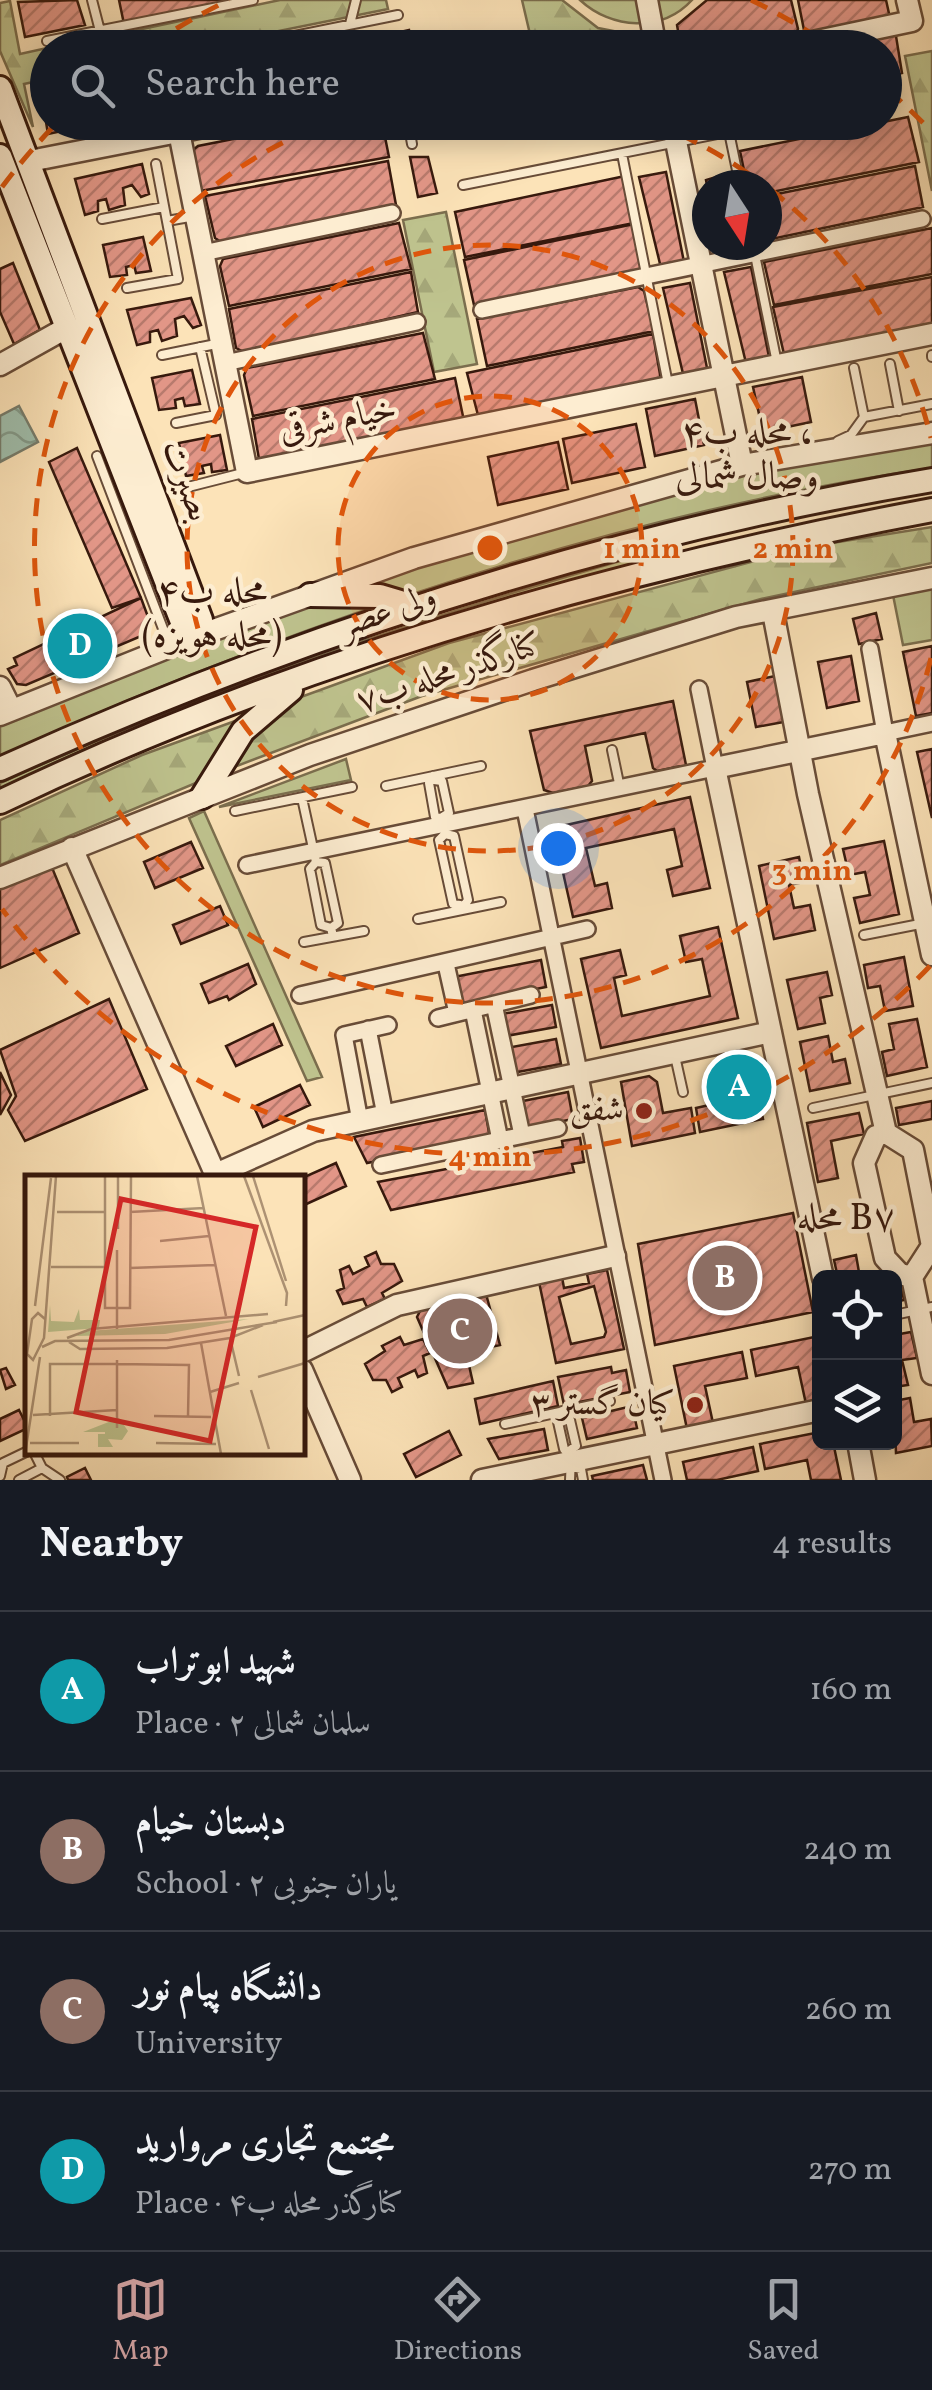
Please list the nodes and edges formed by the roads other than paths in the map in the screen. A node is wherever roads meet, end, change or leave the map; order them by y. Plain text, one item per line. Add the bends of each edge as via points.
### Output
1 (92, 0) edge
2 (253, 0) edge
3 (356, 0) edge
4 (647, 0) edge
5 (907, 0) edge
6 (398, 15) dead end
7 (350, 24) junction
8 (100, 30) edge
9 (105, 30) edge
10 (321, 30) edge
11 (653, 30) edge
12 (869, 30) edge
13 (0, 88) edge
14 (98, 140) edge
15 (181, 140) edge
16 (411, 140) edge
17 (657, 140) edge
18 (675, 140) edge
19 (731, 140) edge
20 (412, 144) dead end
21 (622, 154) junction
22 (0, 156) edge
23 (30, 161) junction
24 (156, 164) dead end
25 (737, 170) edge
26 (463, 185) dead end
27 (164, 207) junction
28 (392, 213) dead end
29 (196, 216) junction
30 (102, 218) dead end
31 (922, 219) dead end
32 (167, 222) junction
33 (782, 245) edge
34 (203, 253) junction
35 (720, 260) edge
36 (756, 260) edge
37 (700, 266) junction
38 (647, 276) junction
39 (127, 288) dead end
40 (482, 310) dead end
41 (76, 322) junction
42 (417, 322) dead end
43 (932, 334) edge
44 (215, 351) junction
45 (162, 355) dead end
46 (0, 364) edge
47 (890, 364) dead end
48 (778, 366) junction
49 (854, 368) dead end
50 (722, 378) junction
51 (669, 388) junction
52 (932, 404) edge
53 (898, 411) junction
54 (864, 418) junction
55 (176, 423) dead end
56 (932, 433) edge
57 (815, 452) junction
58 (96, 456) dead end
59 (742, 465) junction
60 (247, 472) junction
61 (932, 480) edge
62 (192, 486) dead end
63 (932, 510) edge
64 (646, 540) junction
65 (655, 570) junction
66 (932, 578) edge
67 (310, 594) junction
68 (417, 607) junction
69 (773, 612) junction
70 (197, 636) junction
71 (170, 646) junction
72 (870, 648) dead end
73 (307, 678) junction
74 (0, 687) edge
75 (700, 689) dead end
76 (5, 712) edge
77 (932, 723) edge
78 (885, 733) junction
79 (799, 749) junction
80 (612, 750) dead end
81 (481, 766) dead end
82 (715, 768) junction
83 (0, 770) edge
84 (434, 778) junction
85 (386, 786) dead end
86 (352, 787) dead end
87 (620, 788) junction
88 (202, 798) junction
89 (302, 798) junction
90 (0, 802) edge
91 (525, 809) junction
92 (235, 811) dead end
93 (443, 826) junction
94 (72, 848) junction
95 (314, 857) junction
96 (247, 865) dead end
97 (923, 870) edge
98 (0, 878) edge
99 (501, 902) dead end
100 (461, 908) junction
101 (418, 919) dead end
102 (925, 923) junction
103 (587, 929) dead end
104 (364, 930) dead end
105 (332, 932) junction
106 (864, 936) dead end
107 (552, 938) junction
108 (304, 942) dead end
109 (932, 954) edge
110 (446, 964) junction
111 (300, 995) dead end
112 (531, 995) dead end
113 (494, 1004) junction
114 (465, 1011) junction
115 (438, 1018) dead end
116 (388, 1024) dead end
117 (368, 1029) junction
118 (771, 1032) junction
119 (674, 1052) junction
120 (580, 1072) junction
121 (932, 1083) edge
122 (501, 1090) junction
123 (683, 1092) dead end
124 (877, 1094) junction
125 (814, 1108) dead end
126 (384, 1116) junction
127 (360, 1120) junction
128 (558, 1128) dead end
129 (886, 1133) junction
130 (522, 1135) junction
131 (500, 1140) junction
132 (381, 1165) dead end
133 (217, 1175) edge
134 (219, 1175) edge
135 (615, 1256) junction
136 (822, 1270) edge
137 (912, 1276) junction
138 (925, 1309) edge
139 (305, 1351) edge
140 (932, 1374) edge
141 (305, 1377) edge
142 (610, 1400) dead end
143 (812, 1412) edge
144 (563, 1414) junction
145 (505, 1424) dead end
146 (655, 1443) junction
147 (859, 1450) edge
148 (25, 1454) edge
149 (33, 1455) edge
150 (571, 1459) junction
151 (42, 1468) junction
152 (2, 1478) edge
153 (19, 1480) edge
154 (60, 1480) edge
155 (350, 1480) edge
156 (482, 1480) edge
157 (570, 1480) edge
158 (583, 1480) edge
159 (663, 1480) edge
160 (865, 1480) edge

1 - 8 lane
2 - 9 lane
3 - 7 lane
4 - 11 street
5 - 12 street via 912,21
6 - 7 lane
7 - 10 lane
13 - 23 main road, بصیرت
14 - 23 street
15 - 29 street, خیام شرقی
16 - 20 lane
17 - 21 lane
18 - 37 street
19 - 25 lane
21 - 26 lane
21 - 38 lane
22 - 41 main road, بصیرت
23 - 41 main road, بصیرت
24 - 27 lane
27 - 30 lane
27 - 32 lane
28 - 34 street
29 - 32 lane
29 - 34 street, خیام شرقی
31 - 33 street
32 - 39 lane via 178,279
34 - 44 street, خیام شرقی
35 - 37 street
36 - 48 lane
37 - 38 street
37 - 50 street
38 - 40 street
38 - 51 lane
41 - 46 street
41 - 70 main road, بصیرت via 184,627
42 - 44 street
43 - 48 street, خیام شرقی
44 - 45 lane
44 - 55 lane via 216,415
44 - 60 street, خیام شرقی
47 - 53 lane
48 - 50 street, خیام شرقی
49 - 54 lane
50 - 51 street, خیام شرقی
50 - 59 street
51 - 60 street, خیام شرقی
52 - 53 lane
53 - 54 lane
54 - 57 lane via 852,435
56 - 57 street
57 - 59 street
58 - 71 lane
59 - 67 street
60 - 62 lane
61 - 64 main road, ولی عصر
63 - 65 main road, ولی عصر
64 - 65 main road
64 - 68 main road, ولی عصر
65 - 73 main road, ولی عصر via 514,606
66 - 69 street, کنارگذر محله ب۷
67 - 68 main road via 380,596
67 - 70 street
68 - 83 main road, ولی عصر via 186,690
69 - 79 street
69 - 88 street, کنارگذر محله ب۷ via 736,617 533,680
70 - 71 street
71 - 76 street
72 - 78 street
73 - 88 main road via 243,731
73 - 90 main road, ولی عصر
74 - 76 street
75 - 82 street
77 - 78 street
78 - 79 street
78 - 97 street
79 - 82 street
79 - 124 street
80 - 87 lane
81 - 84 lane
82 - 87 street
82 - 118 street
84 - 85 lane
84 - 93 lane via 442,782 449,814
86 - 89 lane
87 - 91 street
88 - 94 street, کنارگذر محله ب۷
89 - 92 lane
89 - 95 lane
91 - 93 street
91 - 107 street
93 - 95 street
93 - 100 lane via 439,840 449,888
93 - 100 lane via 454,836 468,900
94 - 98 street, کنارگذر محله ب۷
94 - 133 street
95 - 96 street
95 - 105 lane via 310,868 321,925
95 - 105 lane via 325,863 338,923
97 - 102 street
99 - 100 lane
100 - 101 lane
102 - 106 lane
102 - 109 street
103 - 107 street
104 - 105 lane
105 - 108 lane
107 - 110 street
107 - 120 street
110 - 111 street
110 - 114 street
112 - 113 street
113 - 114 street
113 - 122 street
114 - 115 street
114 - 122 street
116 - 117 street
117 - 126 street
117 - 127 street via 344,1034
118 - 119 street
118 - 136 street
119 - 120 street
119 - 123 lane
120 - 122 street
120 - 135 street
121 - 124 lane
122 - 126 street
122 - 130 street
122 - 131 street
124 - 125 lane
124 - 129 street
126 - 127 street
127 - 134 street via 313,1131
128 - 130 street
129 - 137 street via 913,1150 932,1246
129 - 137 street via 876,1136 864,1163 884,1258
130 - 131 street
131 - 132 street
135 - 139 street via 397,1305
135 - 146 street
137 - 138 street
138 - 140 street
141 - 155 street
142 - 144 lane
143 - 146 street
144 - 145 lane
144 - 150 lane via 576,1446
146 - 150 street
146 - 159 street
147 - 160 street
148 - 152 lane via 2,1463
149 - 151 lane
150 - 156 street
150 - 157 lane
150 - 158 lane
151 - 153 lane
151 - 154 lane

